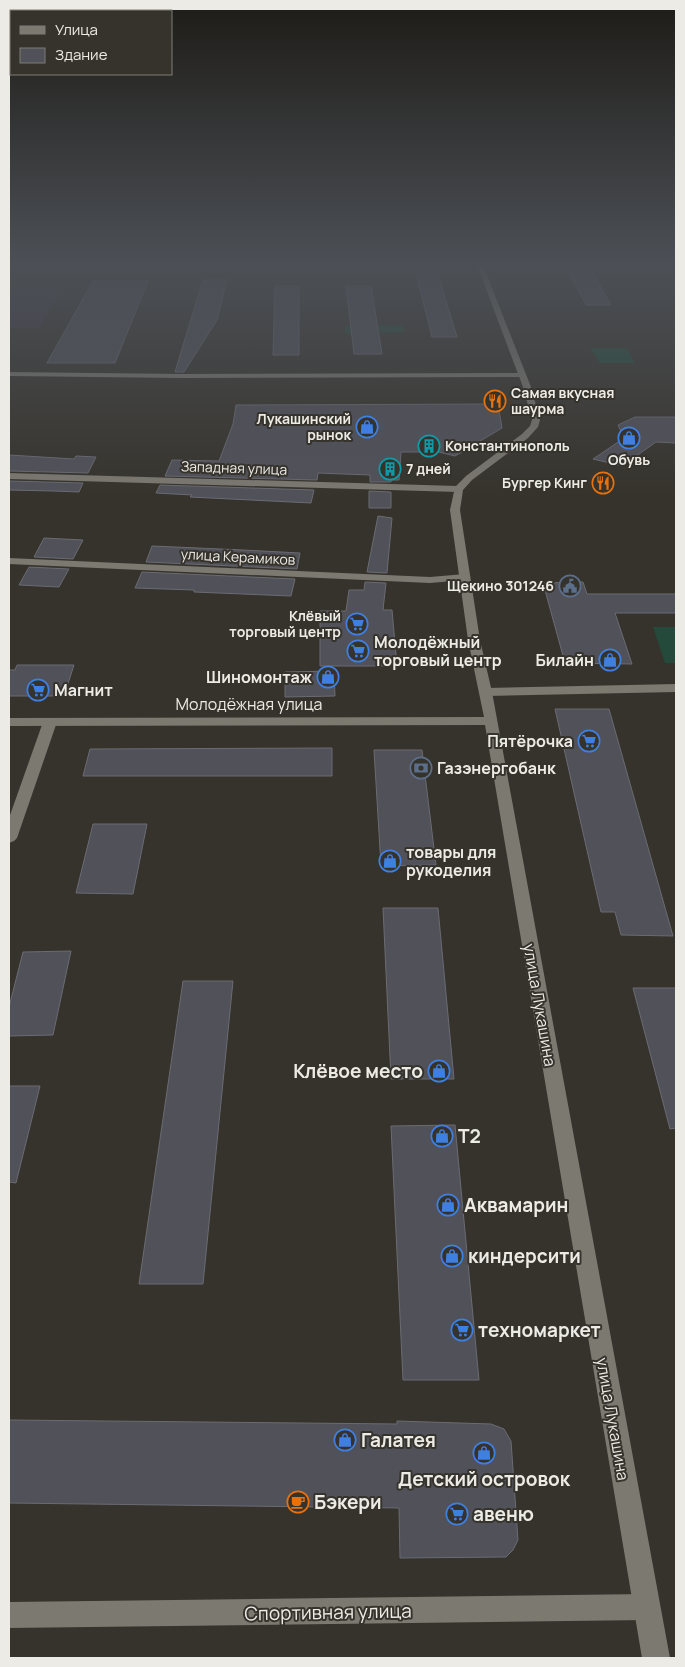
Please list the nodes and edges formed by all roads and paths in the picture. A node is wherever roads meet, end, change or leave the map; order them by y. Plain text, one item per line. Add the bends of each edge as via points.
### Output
1 (509, 343) edge
2 (9, 374) edge
3 (522, 376) junction
4 (9, 476) edge
5 (458, 489) junction
6 (9, 561) edge
7 (465, 577) junction
8 (676, 688) edge
9 (486, 692) junction
10 (490, 721) junction
11 (9, 722) edge
12 (50, 722) junction
13 (9, 838) edge
14 (646, 1607) junction
15 (9, 1615) edge
16 (656, 1658) edge

1 - 3 street
2 - 3 street
3 - 5 street via 536,420 534,427
4 - 5 street, Западная улица
5 - 7 street, улица Лукашина via 455,510
6 - 7 street, улица Керамиков via 430,580
7 - 9 street, улица Лукашина
8 - 9 street
9 - 10 street, улица Лукашина
10 - 12 street, Молодёжная улица
10 - 14 street, улица Лукашина
11 - 12 street, Молодёжная улица
12 - 13 street
14 - 15 street, Спортивная улица
14 - 16 street, улица Лукашина

